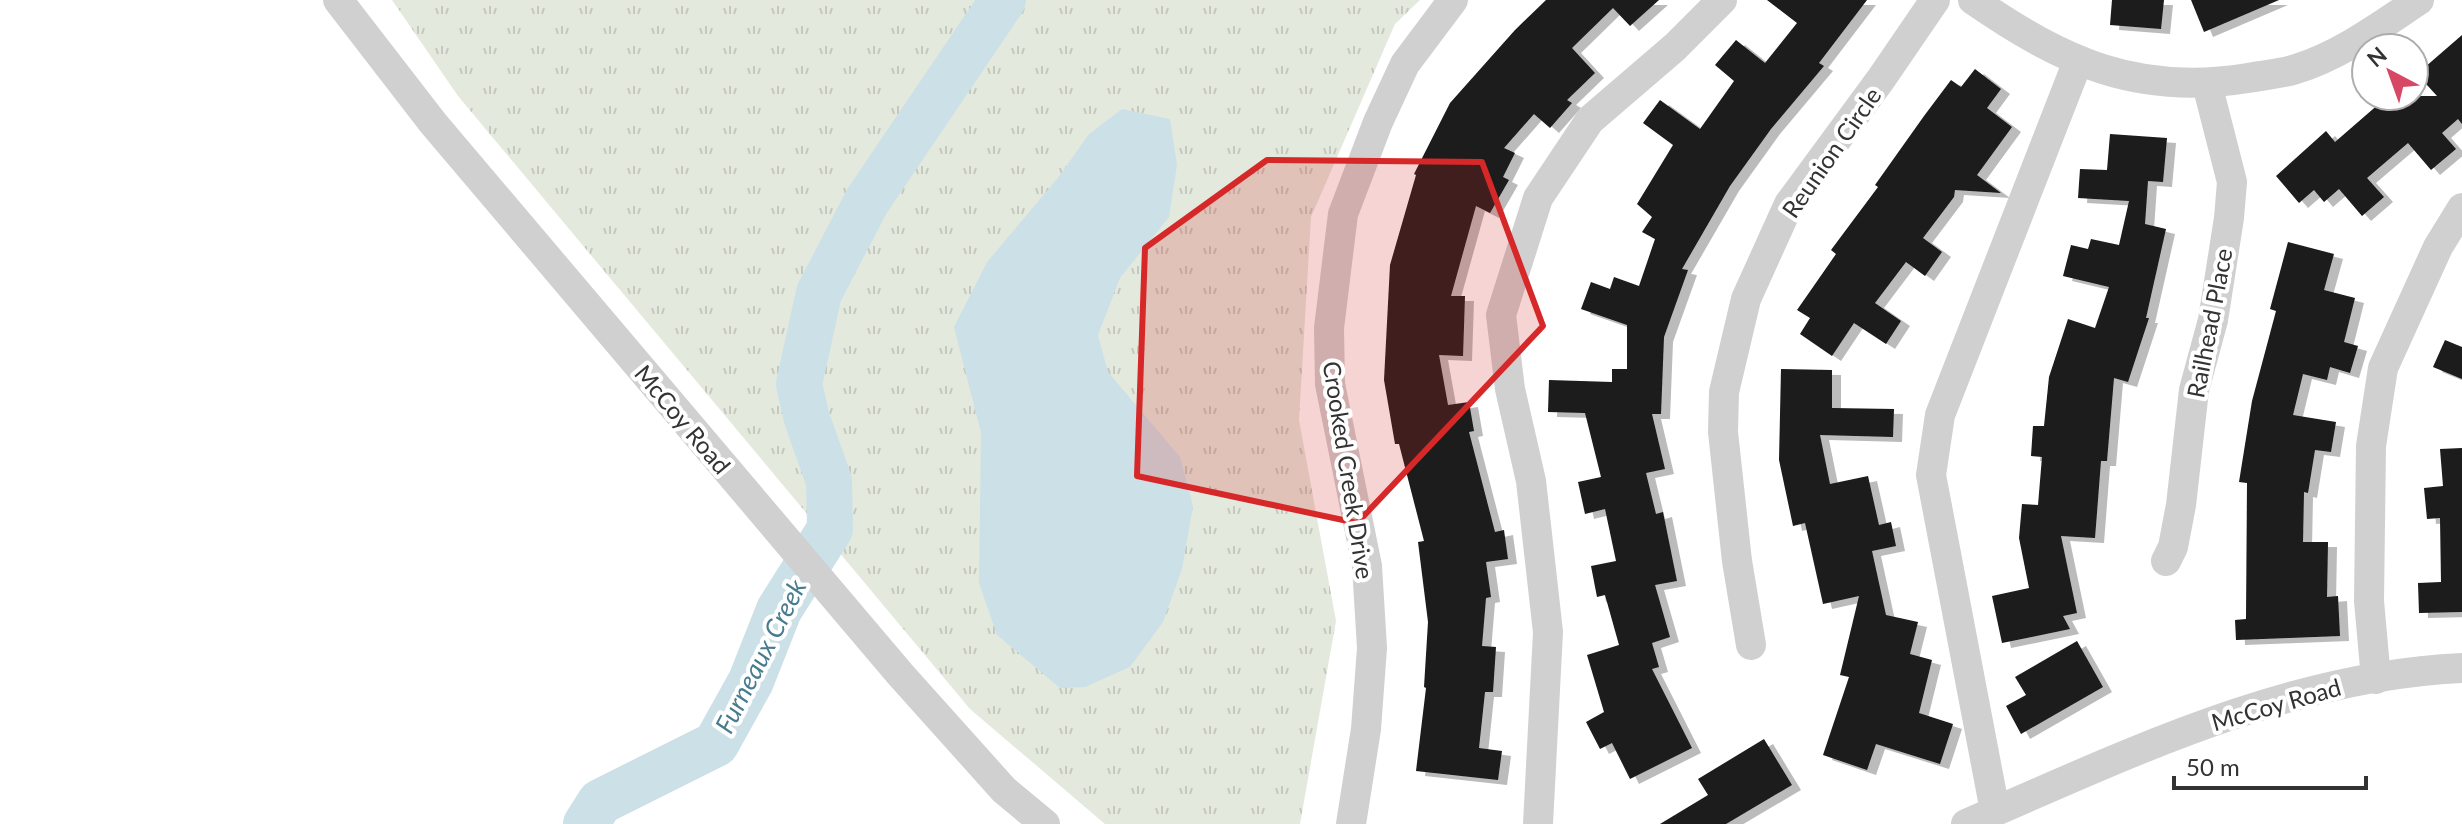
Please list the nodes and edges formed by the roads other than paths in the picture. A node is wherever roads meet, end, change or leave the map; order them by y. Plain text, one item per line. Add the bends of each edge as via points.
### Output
1 (338, 0) edge
2 (1453, 0) edge
3 (1722, 0) edge
4 (1935, 0) edge
5 (1973, 0) edge
6 (2419, 0) edge
7 (2078, 61) junction
8 (2207, 84) junction
9 (2462, 208) edge
10 (2166, 561) dead end
11 (1751, 645) dead end
12 (2462, 668) edge
13 (2376, 679) junction
14 (1995, 811) junction
15 (1045, 824) edge
16 (1351, 824) edge
17 (1538, 824) edge
18 (1966, 824) edge

1 - 15 street, McCoy Road via 433,123 900,674 994,780
2 - 16 street, Crooked Creek Drive via 1405,64 1357,174 1339,242 1329,328 1330,384 1367,566 1372,648
3 - 17 street via 1590,120 1538,198 1501,315 1510,389 1531,481 1548,632
4 - 11 street, Reunion Circle via 1789,204 1746,299 1724,392 1723,432
5 - 7 street
6 - 8 street via 2333,54 2295,70
7 - 8 street via 2158,82
7 - 14 street via 1940,415 1931,475
8 - 10 street, Railhead Place via 2232,182 2229,218 2213,320 2194,390 2181,505
9 - 13 street via 2438,247 2383,368 2371,462 2369,601
12 - 13 street, McCoy Road
13 - 14 street, McCoy Road via 2245,710
14 - 18 street, McCoy Road

